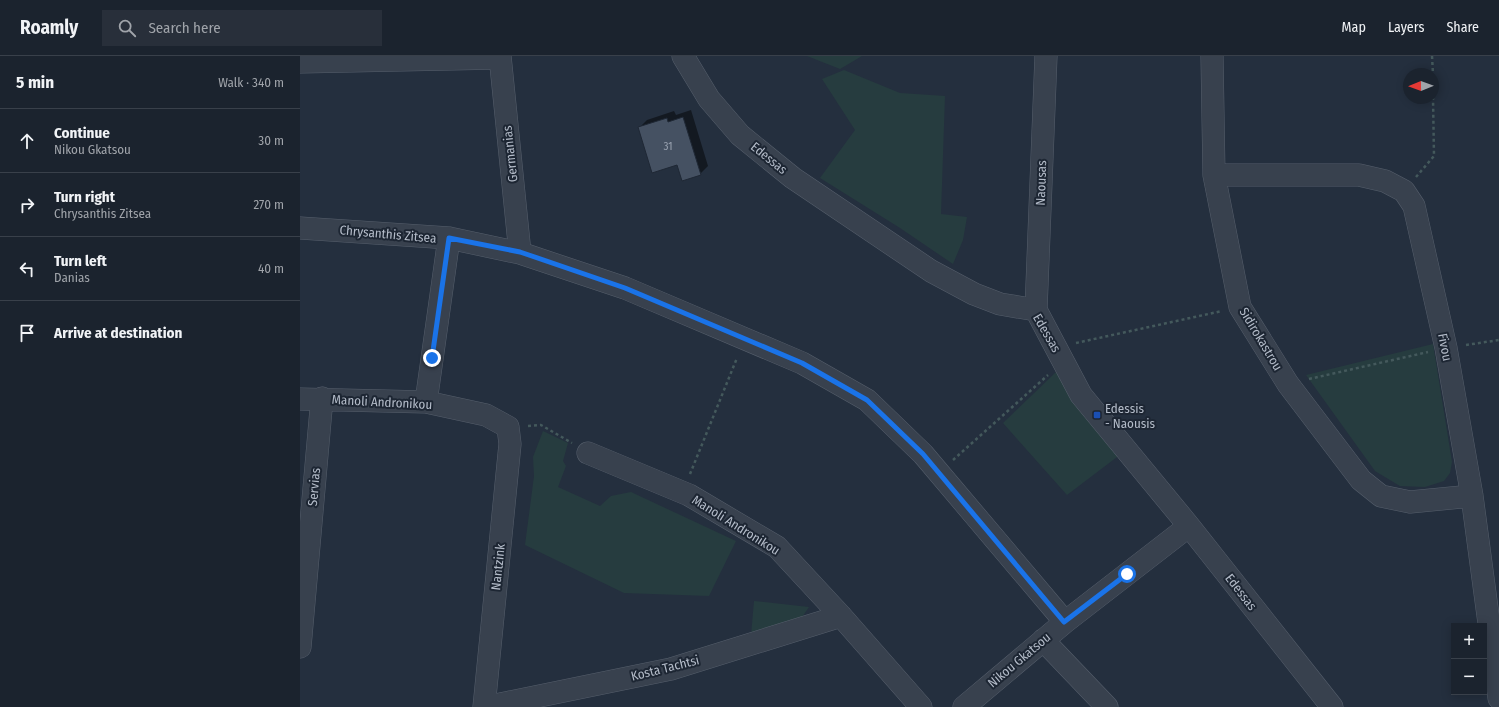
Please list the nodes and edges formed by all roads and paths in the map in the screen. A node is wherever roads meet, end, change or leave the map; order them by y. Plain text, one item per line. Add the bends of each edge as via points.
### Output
1 (683, 56) edge
2 (1046, 56) edge
3 (1212, 56) edge
4 (1432, 56) edge
5 (500, 57) edge
6 (300, 62) edge
7 (1432, 68) edge
8 (1433, 104) edge
9 (1214, 175) junction
10 (1404, 192) junction
11 (300, 228) edge
12 (449, 238) junction
13 (520, 252) junction
14 (1240, 307) junction
15 (1036, 310) junction
16 (744, 338) junction
17 (1499, 340) edge
18 (1446, 348) junction
19 (1059, 354) junction
20 (1288, 384) junction
21 (322, 398) junction
22 (300, 399) edge
23 (426, 402) junction
24 (508, 427) junction
25 (588, 453) joint
26 (939, 472) junction
27 (682, 492) junction
28 (1472, 496) junction
29 (1189, 526) junction
30 (841, 616) junction
31 (1064, 622) junction
32 (1043, 640) junction
33 (300, 646) edge
34 (1499, 698) edge
35 (485, 707) edge
36 (921, 707) edge
37 (964, 707) edge
38 (1107, 707) edge
39 (1332, 707) edge

1 - 15 street, Edessas via 709,99 740,135 793,178 932,271 1000,304
2 - 15 street, Naousas
3 - 9 street, Sidirokastrou
4 - 7 path
5 - 6 street
5 - 13 street, Germanias
8 - 10 path via 1434,156
9 - 10 street, Fivou via 1359,175 1385,181
9 - 14 street, Sidirokastrou
10 - 18 street, Fivou via 1414,206
11 - 12 street, Chrysanthis Zitsea
12 - 13 street, Chrysanthis Zitsea
12 - 23 street
13 - 16 street, Chrysanthis Zitsea via 625,288
14 - 19 path
14 - 20 street, Sidirokastrou
15 - 19 street, Edessas
16 - 26 street, Chrysanthis Zitsea via 802,363 867,400
16 - 27 path
17 - 18 path
18 - 20 path
18 - 28 street, Fivou
19 - 26 path
19 - 29 street, Edessas via 1081,394
20 - 28 street, Sidirokastrou via 1360,480 1381,496 1410,502
21 - 22 street, Manoli Andronikou
21 - 23 street, Manoli Andronikou
21 - 33 street, Servias
23 - 24 street, Manoli Andronikou via 486,415
24 - 25 path via 542,425
24 - 35 street, Nantzink via 510,444
25 - 27 street, Manoli Andronikou
26 - 31 street, Chrysanthis Zitsea
27 - 30 street, Manoli Andronikou via 777,547
28 - 34 street, Fivou
29 - 31 street, Nikou Gkatsou
29 - 39 street, Edessas
30 - 35 street, Kosta Tachtsi via 671,669
30 - 36 street, Manoli Andronikou
31 - 32 street, Nikou Gkatsou
32 - 37 street, Nikou Gkatsou
32 - 38 street

